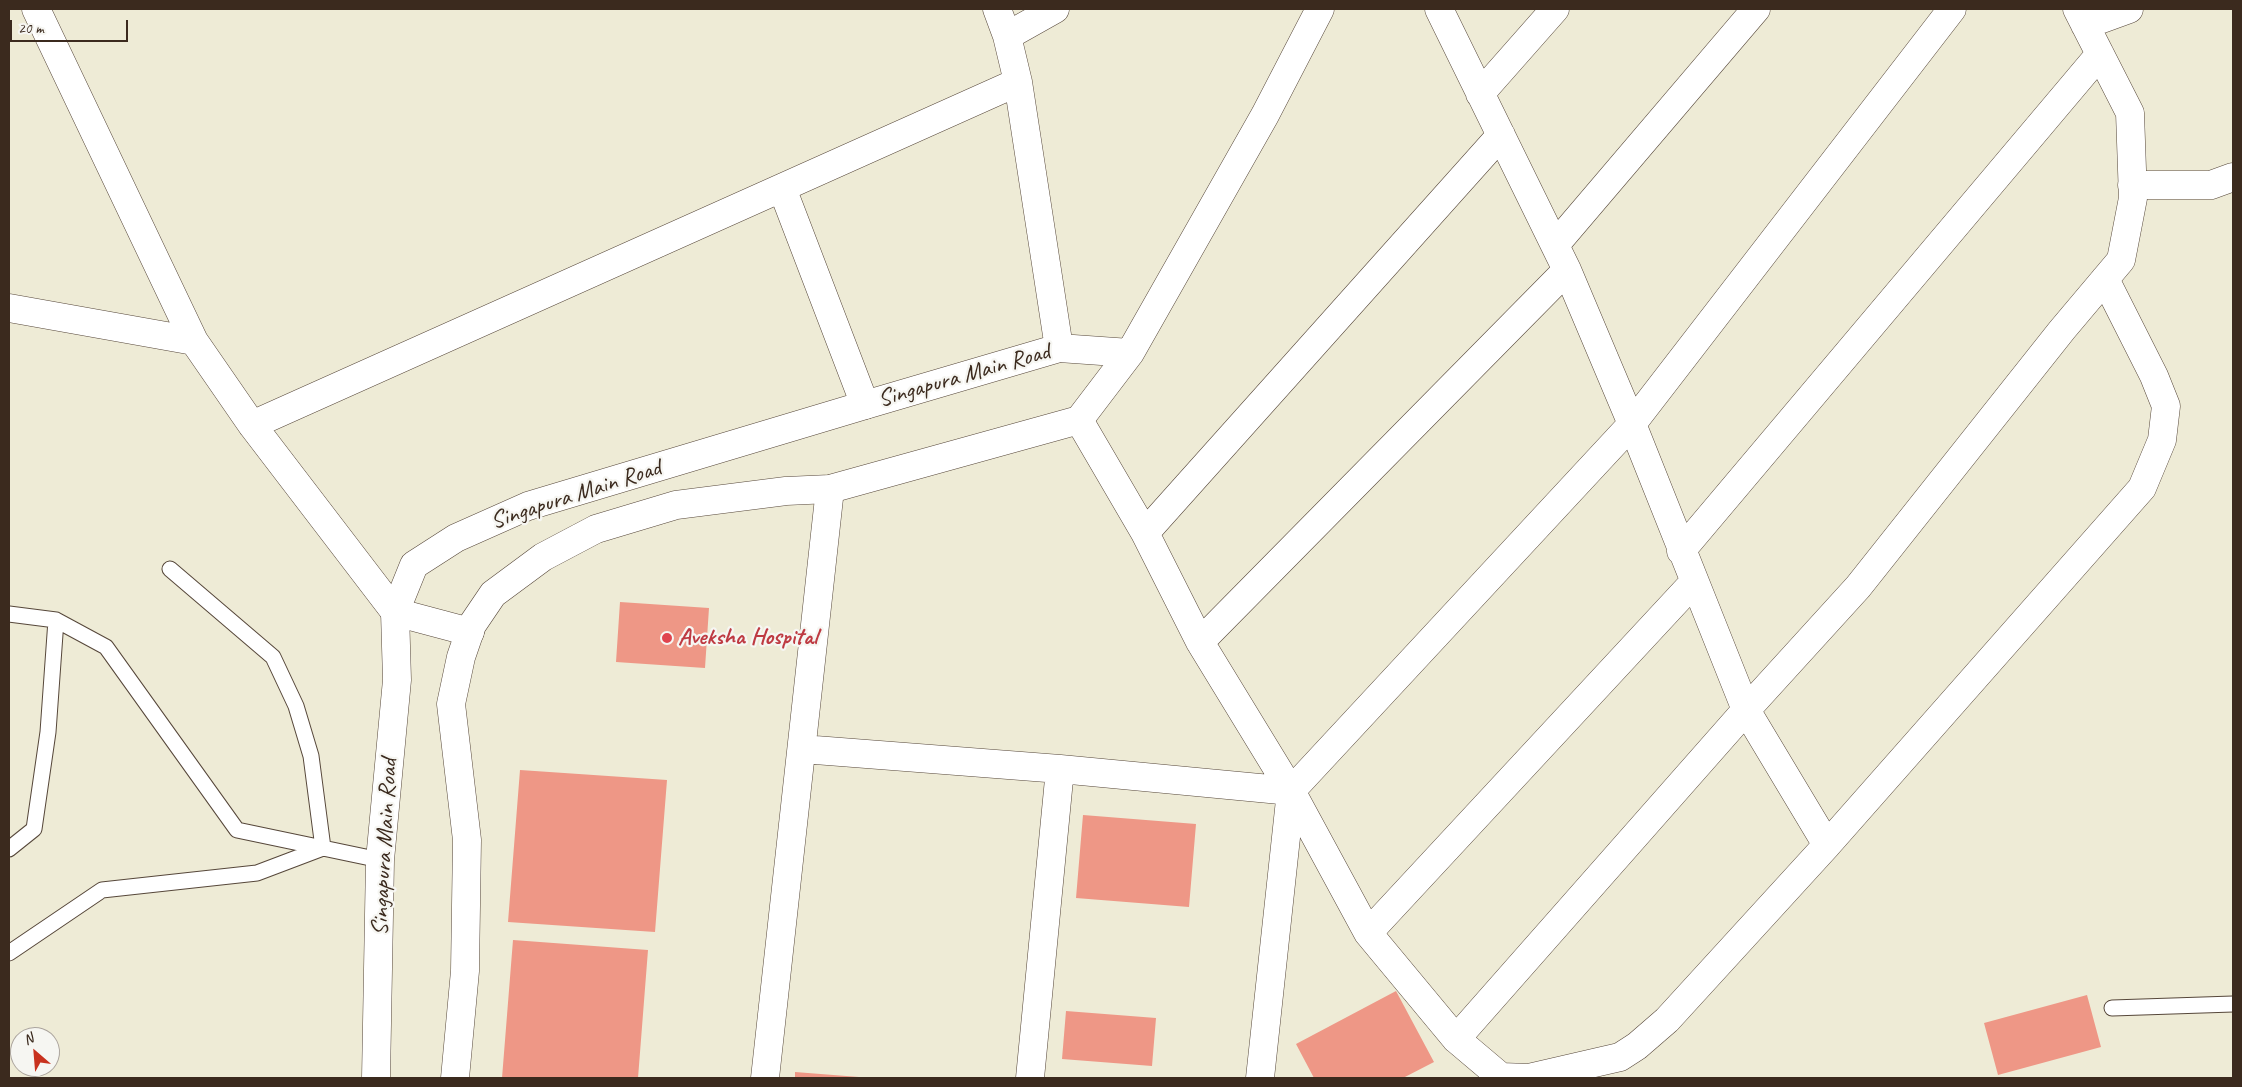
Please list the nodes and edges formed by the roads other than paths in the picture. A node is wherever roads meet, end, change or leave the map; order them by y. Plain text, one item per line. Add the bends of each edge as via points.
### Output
1 (36, 9) edge
2 (997, 9) edge
3 (1055, 9) edge
4 (1320, 9) edge
5 (1438, 9) edge
6 (1555, 9) edge
7 (1756, 9) edge
8 (1952, 9) edge
9 (2129, 9) edge
10 (2081, 17) edge
11 (1007, 36) junction
12 (2100, 54) junction
13 (1018, 82) junction
14 (1480, 94) junction
15 (1501, 136) junction
16 (2233, 177) edge
17 (2132, 185) junction
18 (782, 188) junction
19 (1555, 245) junction
20 (1567, 270) junction
21 (2104, 280) junction
22 (9, 308) edge
23 (194, 341) junction
24 (1059, 348) junction
25 (1130, 353) junction
26 (865, 405) junction
27 (1080, 420) junction
28 (1632, 424) junction
29 (252, 425) junction
30 (830, 489) junction
31 (1145, 533) junction
32 (1681, 551) junction
33 (170, 569) dead end
34 (1694, 582) junction
35 (396, 612) junction
36 (9, 614) edge
37 (56, 620) junction
38 (470, 632) junction
39 (1200, 642) junction
40 (1746, 710) junction
41 (802, 749) junction
42 (1060, 769) junction
43 (1290, 791) junction
44 (1828, 845) junction
45 (323, 848) junction
46 (9, 849) edge
47 (380, 860) junction
48 (1368, 934) junction
49 (9, 954) edge
50 (2233, 1004) edge
51 (2112, 1008) dead end
52 (1456, 1039) junction
53 (376, 1078) edge
54 (455, 1078) edge
55 (765, 1078) edge
56 (1030, 1078) edge
57 (1260, 1078) edge

1 - 23 street
2 - 11 street
3 - 11 street
4 - 25 street via 1265,115
5 - 14 street
6 - 14 street
7 - 19 street
8 - 28 street
9 - 10 street
10 - 12 street
11 - 13 street
12 - 17 street via 2130,113
12 - 32 street
13 - 18 street
13 - 24 street
14 - 15 street
15 - 19 street
15 - 31 street
16 - 17 street via 2211,185
17 - 21 street via 2133,198 2121,260
18 - 26 street
18 - 29 street
19 - 20 street
20 - 28 street
20 - 39 street
21 - 40 street via 1858,587
21 - 44 street via 2166,406 2162,440 2142,488
22 - 23 street
23 - 29 street
24 - 25 street, Singapura Main Road
24 - 26 street, Singapura Main Road
25 - 27 street
26 - 35 street, Singapura Main Road via 528,506 464,534 414,566
27 - 30 street, Singapura Main Road
27 - 31 street
28 - 32 street
28 - 43 street
29 - 35 street
30 - 38 street, Singapura Main Road via 786,491 676,505 596,529 543,557 493,594
30 - 41 street
31 - 39 street
32 - 34 street
33 - 45 lane via 273,657 296,706 311,756
34 - 40 street
34 - 48 street
35 - 38 street
35 - 47 street, Singapura Main Road via 397,680
36 - 37 lane
37 - 45 lane via 106,647 237,830
37 - 46 lane via 48,732 34,829
38 - 54 street, Singapura Main Road via 451,704 467,840 464,971
39 - 43 street
40 - 44 street
40 - 52 street
41 - 42 street
41 - 55 street
42 - 43 street
42 - 56 street
43 - 48 street
43 - 57 street
44 - 52 street via 1667,1020 1620,1057 1529,1078 1501,1077
45 - 47 lane
45 - 49 lane via 257,873 102,890
47 - 53 street, Singapura Main Road
48 - 52 street
50 - 51 lane

